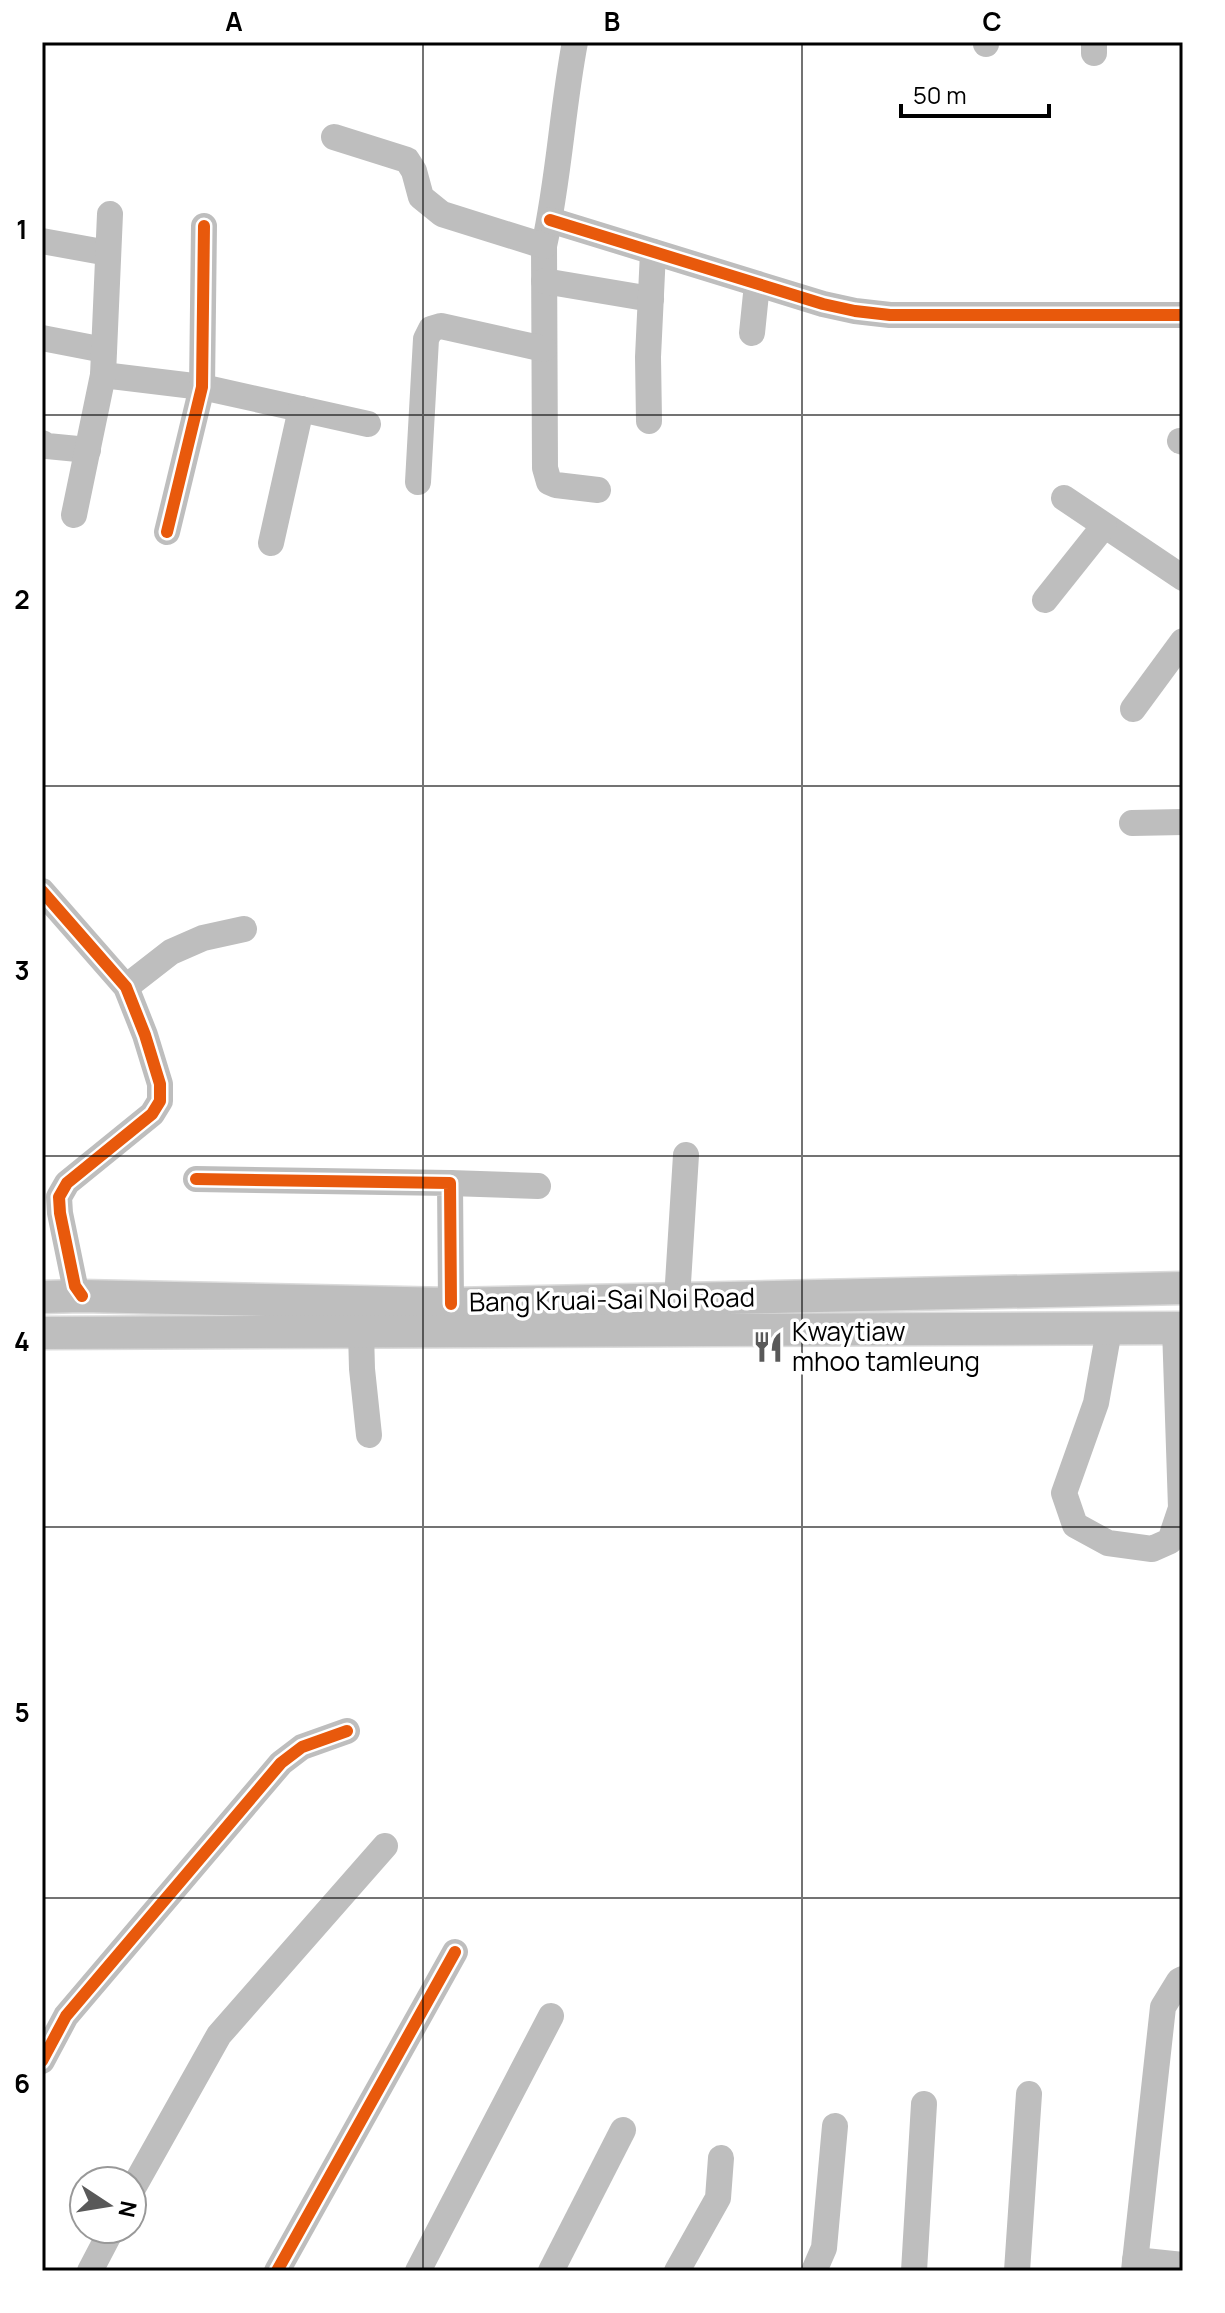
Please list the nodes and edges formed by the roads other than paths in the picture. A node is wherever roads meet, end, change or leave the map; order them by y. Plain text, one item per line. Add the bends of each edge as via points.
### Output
1 (575, 42) edge
2 (334, 137) dead end
3 (110, 214) dead end
4 (550, 220) junction
5 (204, 226) dead end
6 (42, 241) edge
7 (544, 246) junction
8 (653, 252) junction
9 (108, 253) junction
10 (544, 281) junction
11 (757, 284) junction
12 (651, 299) junction
13 (1183, 315) edge
14 (752, 333) dead end
15 (42, 338) edge
16 (544, 349) junction
17 (104, 362) junction
18 (202, 387) junction
19 (301, 409) junction
20 (649, 421) dead end
21 (368, 424) dead end
22 (44, 445) edge
23 (88, 450) junction
24 (418, 482) dead end
25 (598, 490) dead end
26 (1064, 498) dead end
27 (74, 515) dead end
28 (1104, 526) junction
29 (167, 532) dead end
30 (271, 543) dead end
31 (1183, 578) edge
32 (1045, 600) dead end
33 (1183, 641) edge
34 (1133, 709) dead end
35 (1183, 822) edge
36 (1132, 823) dead end
37 (42, 891) edge
38 (244, 929) dead end
39 (126, 987) junction
40 (686, 1155) dead end
41 (196, 1179) dead end
42 (450, 1183) junction
43 (538, 1186) dead end
44 (1183, 1288) edge
45 (82, 1296) junction
46 (42, 1297) edge
47 (677, 1299) junction
48 (451, 1304) junction
49 (1179, 1328) edge
50 (1109, 1330) junction
51 (361, 1332) junction
52 (42, 1333) edge
53 (369, 1435) dead end
54 (347, 1731) dead end
55 (385, 1846) dead end
56 (455, 1952) dead end
57 (1183, 1979) edge
58 (551, 2016) dead end
59 (42, 2061) edge
60 (1029, 2094) dead end
61 (924, 2104) dead end
62 (835, 2126) dead end
63 (623, 2130) dead end
64 (721, 2158) dead end
65 (146, 2165) edge
66 (104, 2245) edge
67 (1183, 2265) edge
68 (1134, 2266) edge
69 (90, 2271) edge
70 (277, 2271) edge
71 (418, 2271) edge
72 (551, 2271) edge
73 (677, 2271) edge
74 (814, 2271) edge
75 (914, 2271) edge
76 (1017, 2271) edge

1 - 4 street
2 - 7 street via 407,160 421,197 442,214
3 - 9 street
4 - 7 street
4 - 8 street
5 - 18 street
6 - 9 street
7 - 10 street
8 - 11 street
8 - 12 street
9 - 17 street
10 - 12 street
10 - 16 street
11 - 13 street via 823,304 890,315
11 - 14 street
12 - 20 street
15 - 17 street
16 - 24 street via 441,326 431,329 426,339
16 - 25 street via 549,482
17 - 18 street
17 - 23 street
18 - 19 street
18 - 29 street
19 - 21 street
19 - 30 street
22 - 23 street
23 - 27 street
26 - 28 street
28 - 31 street
28 - 32 street
33 - 34 street
35 - 36 street
37 - 39 street
38 - 39 street via 171,952
39 - 45 street via 160,1084 160,1101 152,1114 67,1183 59,1197 75,1286
40 - 47 street
41 - 42 street
42 - 43 street
42 - 48 street
44 - 47 main road, Bang Kruai-Sai Noi Road
45 - 46 main road, Bang Kruai-Sai Noi Road
45 - 48 main road, Bang Kruai-Sai Noi Road
47 - 48 main road, Bang Kruai-Sai Noi Road
49 - 50 main road, Bang Kruai-Sai Noi Road
49 - 50 street via 1181,1508 1170,1541 1152,1549 1108,1543 1075,1525 1064,1493 1096,1403
50 - 51 main road, Bang Kruai-Sai Noi Road
51 - 52 main road, Bang Kruai-Sai Noi Road
51 - 53 street
54 - 59 street via 302,1747 281,1763 66,2016
55 - 65 street via 219,2035
56 - 70 street
57 - 68 street via 1163,2007
58 - 71 street
60 - 76 street
61 - 75 street
62 - 74 street via 824,2248
63 - 72 street
64 - 73 street via 718,2198
66 - 69 street
67 - 68 street

